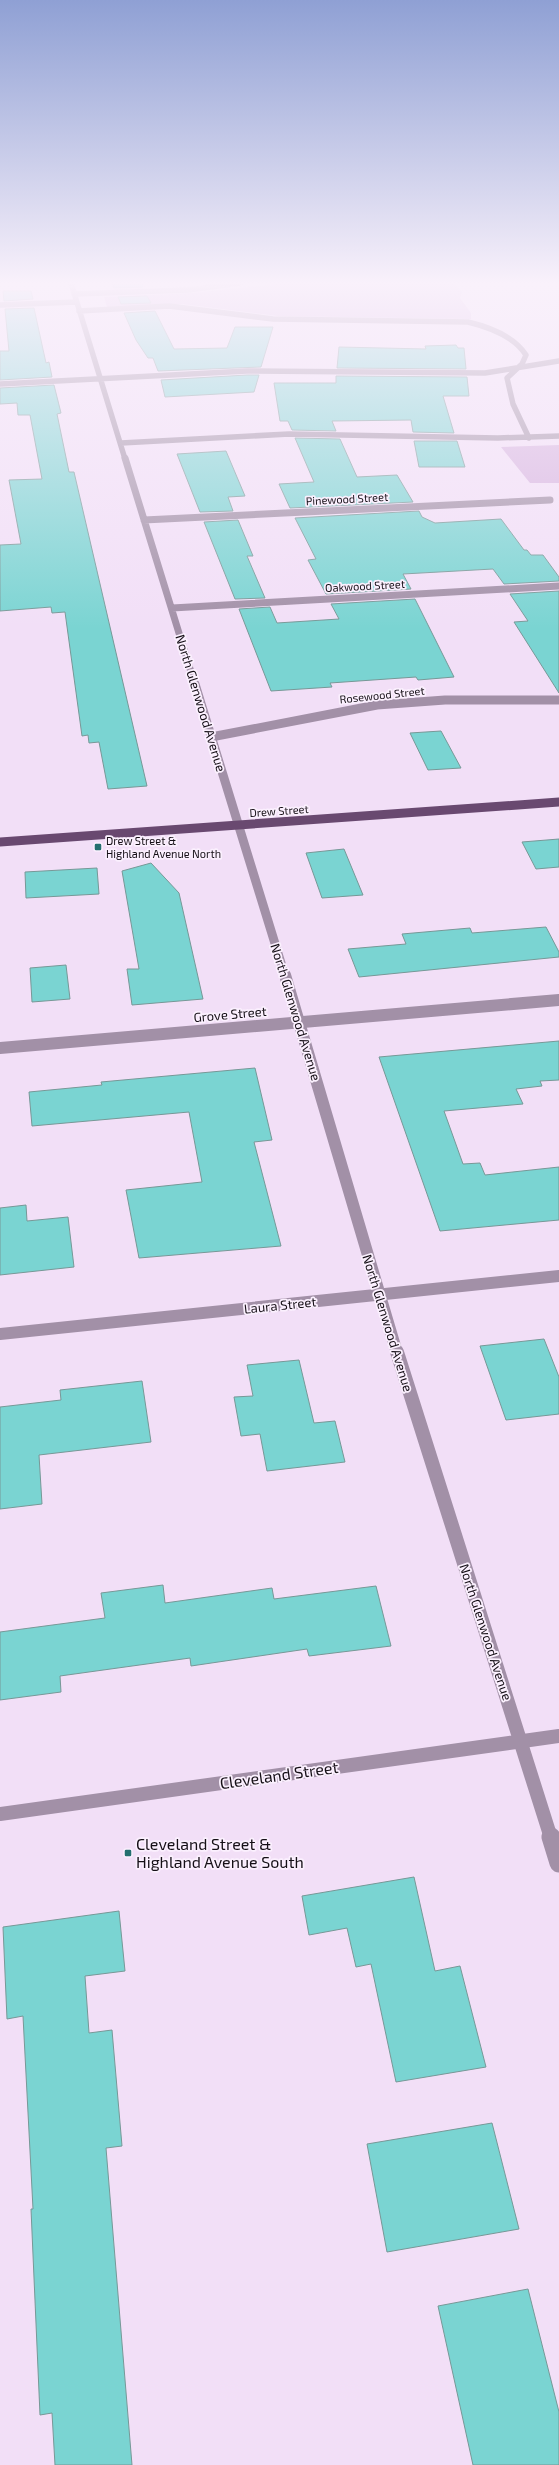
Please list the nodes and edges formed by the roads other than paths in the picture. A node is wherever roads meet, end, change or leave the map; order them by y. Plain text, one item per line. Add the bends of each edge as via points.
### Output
1 (107, 398) edge
2 (512, 398) edge
3 (559, 436) edge
4 (529, 438) junction
5 (121, 443) junction
6 (550, 500) dead end
7 (144, 520) junction
8 (559, 586) edge
9 (172, 608) junction
10 (559, 700) edge
11 (211, 737) junction
12 (559, 802) edge
13 (239, 826) junction
14 (0, 842) edge
15 (559, 1000) edge
16 (299, 1022) junction
17 (0, 1048) edge
18 (559, 1276) edge
19 (379, 1295) junction
20 (0, 1334) edge
21 (559, 1736) edge
22 (521, 1741) junction
23 (0, 1814) edge
24 (559, 1863) edge

1 - 5 street, North Glenwood Avenue
2 - 4 street
3 - 4 street
4 - 5 street via 289,434
5 - 7 street, North Glenwood Avenue
6 - 7 street, Pinewood Street
7 - 9 street, North Glenwood Avenue
8 - 9 street, Oakwood Street
9 - 11 street, North Glenwood Avenue
10 - 11 street, Rosewood Street via 435,701 379,705 330,712 250,732
11 - 13 street, North Glenwood Avenue
12 - 13 main road, Drew Street
13 - 14 main road, Drew Street
13 - 16 street, North Glenwood Avenue
15 - 16 street, Grove Street
16 - 17 street, Grove Street
16 - 19 street, North Glenwood Avenue
18 - 19 street, Laura Street
19 - 20 street, Laura Street
19 - 22 street, North Glenwood Avenue
21 - 22 street, Cleveland Street
22 - 23 street, Cleveland Street
22 - 24 street, North Glenwood Avenue

